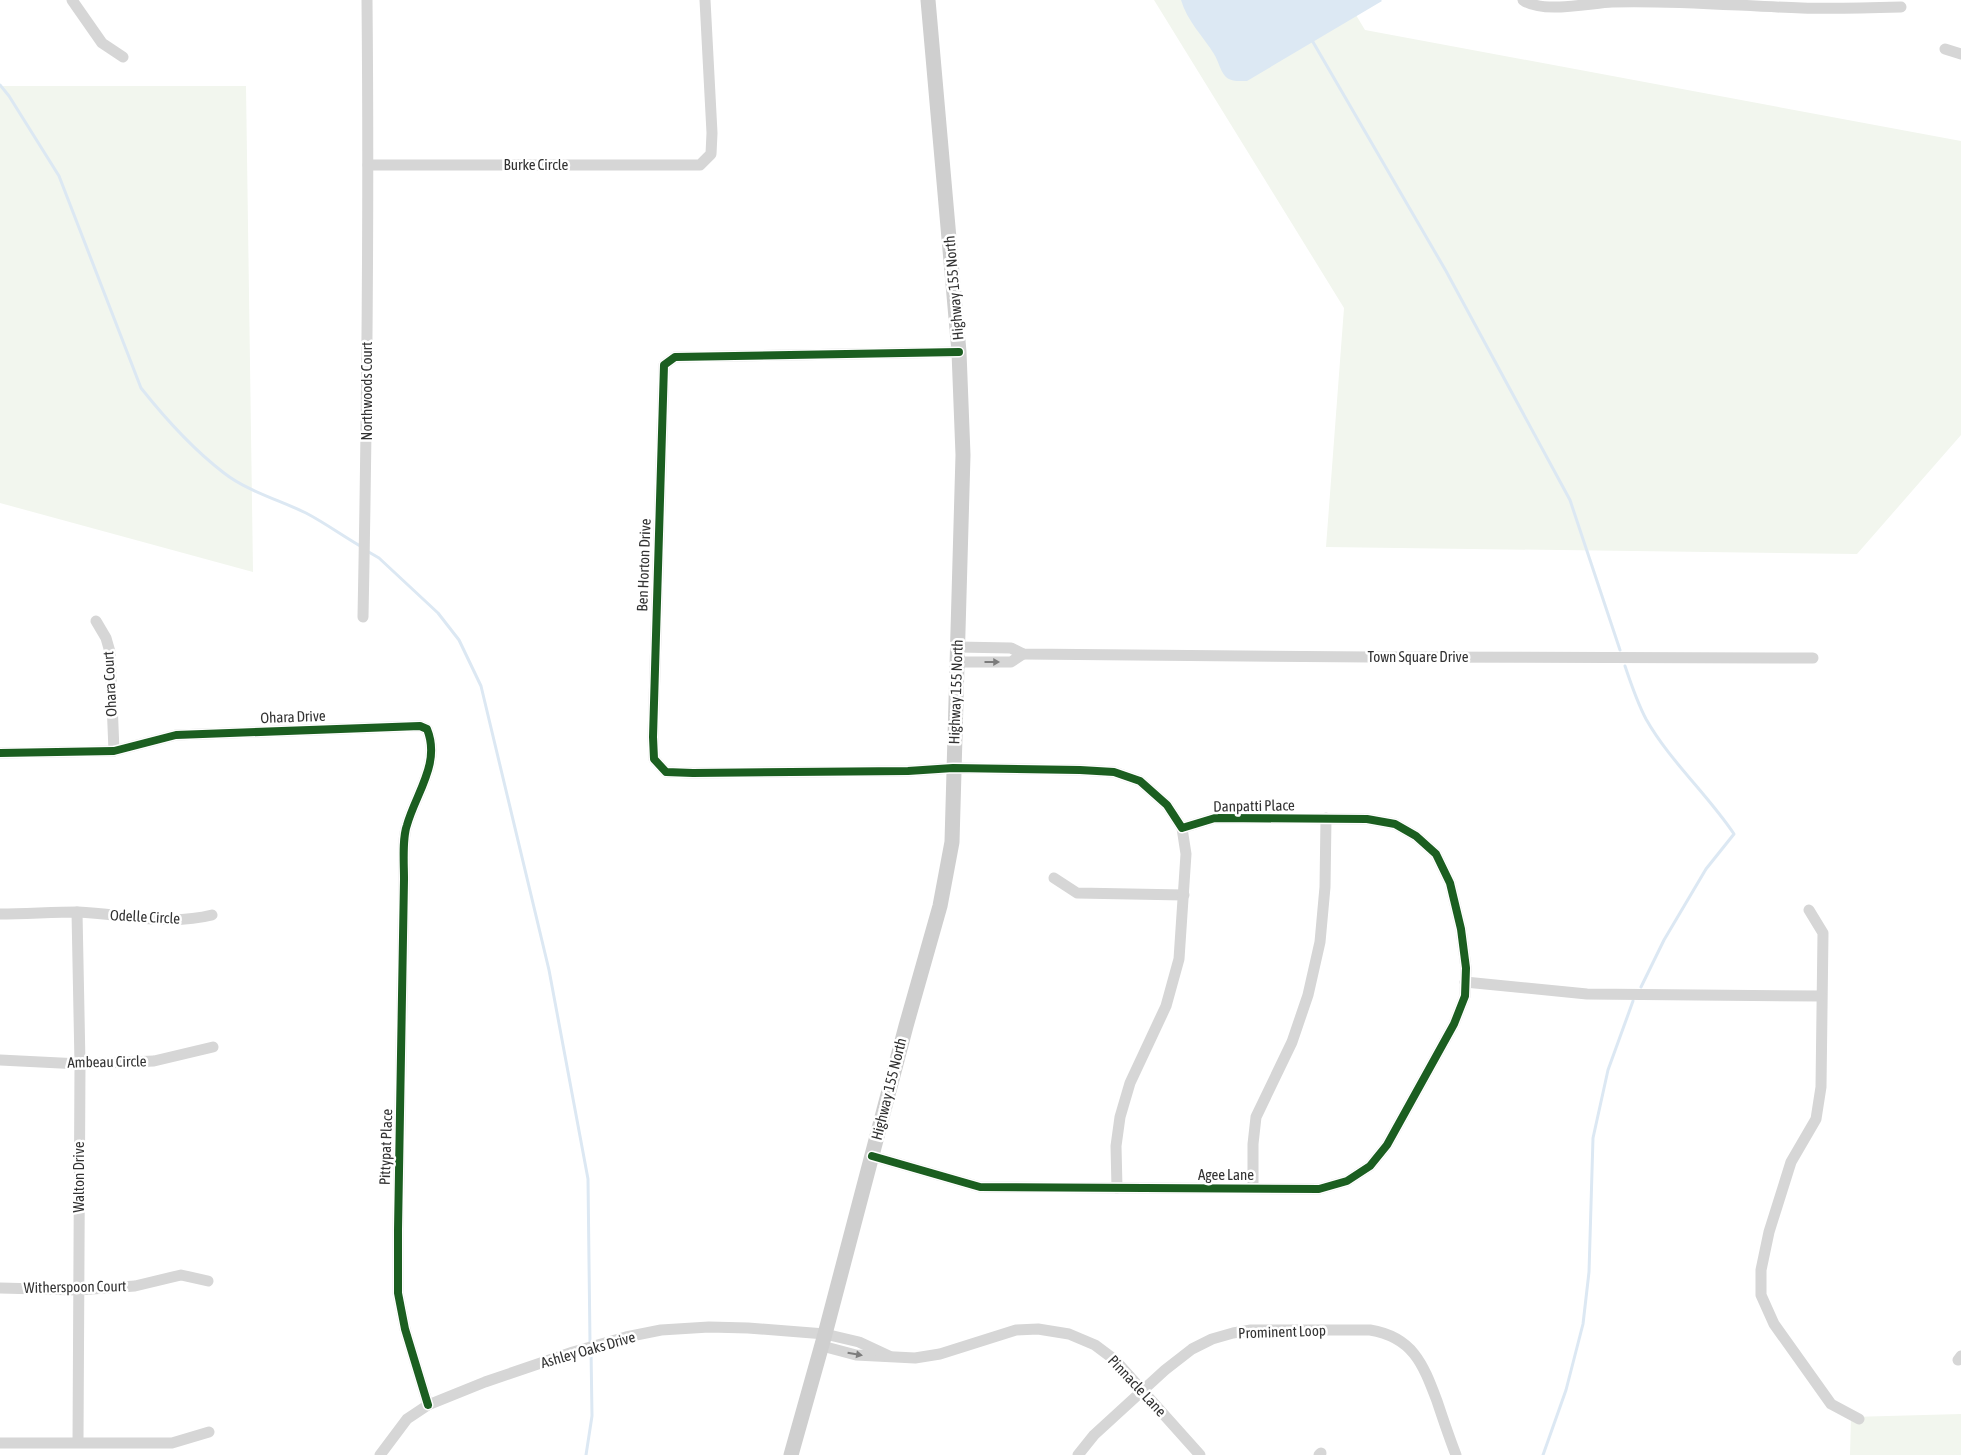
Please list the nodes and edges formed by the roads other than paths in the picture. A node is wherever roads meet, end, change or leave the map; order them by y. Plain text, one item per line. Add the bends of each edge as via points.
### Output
1 (72, 0) edge
2 (367, 0) edge
3 (705, 0) edge
4 (928, 0) edge
5 (1523, 0) edge
6 (1901, 7) dead end
7 (1945, 49) dead end
8 (1961, 54) edge
9 (123, 57) dead end
10 (368, 165) junction
11 (959, 352) junction
12 (362, 618) dead end
13 (96, 621) dead end
14 (957, 655) junction
15 (1813, 658) dead end
16 (114, 751) junction
17 (0, 753) edge
18 (953, 768) junction
19 (1326, 818) junction
20 (1182, 828) junction
21 (1054, 878) dead end
22 (404, 886) joint
23 (1184, 895) junction
24 (1809, 910) dead end
25 (77, 912) junction
26 (0, 914) edge
27 (212, 915) dead end
28 (1465, 982) junction
29 (1821, 996) junction
30 (213, 1047) dead end
31 (0, 1060) edge
32 (80, 1064) junction
33 (872, 1156) junction
34 (1117, 1188) junction
35 (1253, 1188) junction
36 (208, 1282) dead end
37 (0, 1288) edge
38 (78, 1290) junction
39 (824, 1340) junction
40 (1143, 1390) junction
41 (428, 1405) junction
42 (1858, 1419) dead end
43 (209, 1432) dead end
44 (78, 1442) junction
45 (0, 1443) edge
46 (380, 1455) edge
47 (791, 1455) edge
48 (1078, 1455) edge
49 (1200, 1455) edge
50 (1456, 1455) edge

1 - 9 street via 102,43
2 - 10 street
3 - 10 street, Burke Circle via 712,133 711,154 700,165
4 - 11 main road, Highway 155 North
5 - 6 street via 1530,5 1577,7 1611,2 1804,8
7 - 8 street
10 - 12 street, Northwoods Court
11 - 14 main road, Highway 155 North via 963,455
11 - 18 street, Ben Horton Drive via 675,357 664,365 653,737 654,759 666,772
13 - 16 street, Ohara Court via 110,652
14 - 15 street, Town Square Drive via 1011,648 1023,654
14 - 18 main road, Highway 155 North
16 - 17 street, Ohara Drive
16 - 22 street, Ohara Drive via 176,735 420,726 426,729 430,769 406,826
18 - 20 street via 1114,772 1140,781 1167,805
18 - 33 main road, Highway 155 North via 953,821 945,885
19 - 20 street, Danpatti Place via 1215,818
19 - 28 street, Danpatti Place via 1367,819 1395,824 1416,836 1436,854 1450,883 1461,929
19 - 35 street via 1320,942 1308,995 1292,1042 1256,1118
20 - 23 street via 1186,854
21 - 23 street via 1077,893
22 - 41 street, Pittypat Place via 398,1293 404,1329
23 - 34 street via 1179,959 1166,1006 1130,1083 1120,1117 1116,1146
24 - 29 street via 1823,933
25 - 26 street, Odelle Circle
25 - 27 street, Odelle Circle via 169,920
25 - 32 street, Walton Drive
28 - 29 street via 1587,994
28 - 35 street, Agee Lane via 1465,996 1454,1024 1387,1145 1370,1166 1347,1181 1319,1189
29 - 42 street via 1821,1087 1816,1119 1791,1162 1769,1232 1761,1270 1761,1295 1774,1324 1831,1404
30 - 32 street, Ambeau Circle via 154,1061
31 - 32 street, Ambeau Circle
32 - 38 street, Walton Drive
33 - 34 street, Agee Lane via 980,1187
33 - 39 main road, Highway 155 North
34 - 35 street, Agee Lane
36 - 38 street, Witherspoon Court via 181,1275 135,1286
37 - 38 street, Witherspoon Court
38 - 44 street, Walton Drive
39 - 40 street, Pinnacle Lane via 859,1342 889,1356 931,1357 1006,1332 1049,1329 1077,1337 1102,1350
39 - 41 street, Ashley Oaks Drive via 748,1328 661,1330 573,1352
39 - 47 main road, Highway 155 North
40 - 48 street, Prominent Loop via 1094,1435
40 - 49 street, Pinnacle Lane
40 - 50 street, Prominent Loop via 1192,1349 1233,1333 1259,1329 1380,1332 1401,1341 1419,1359
41 - 46 street, Ashley Oaks Drive via 407,1419
43 - 44 street via 172,1443
44 - 45 street

